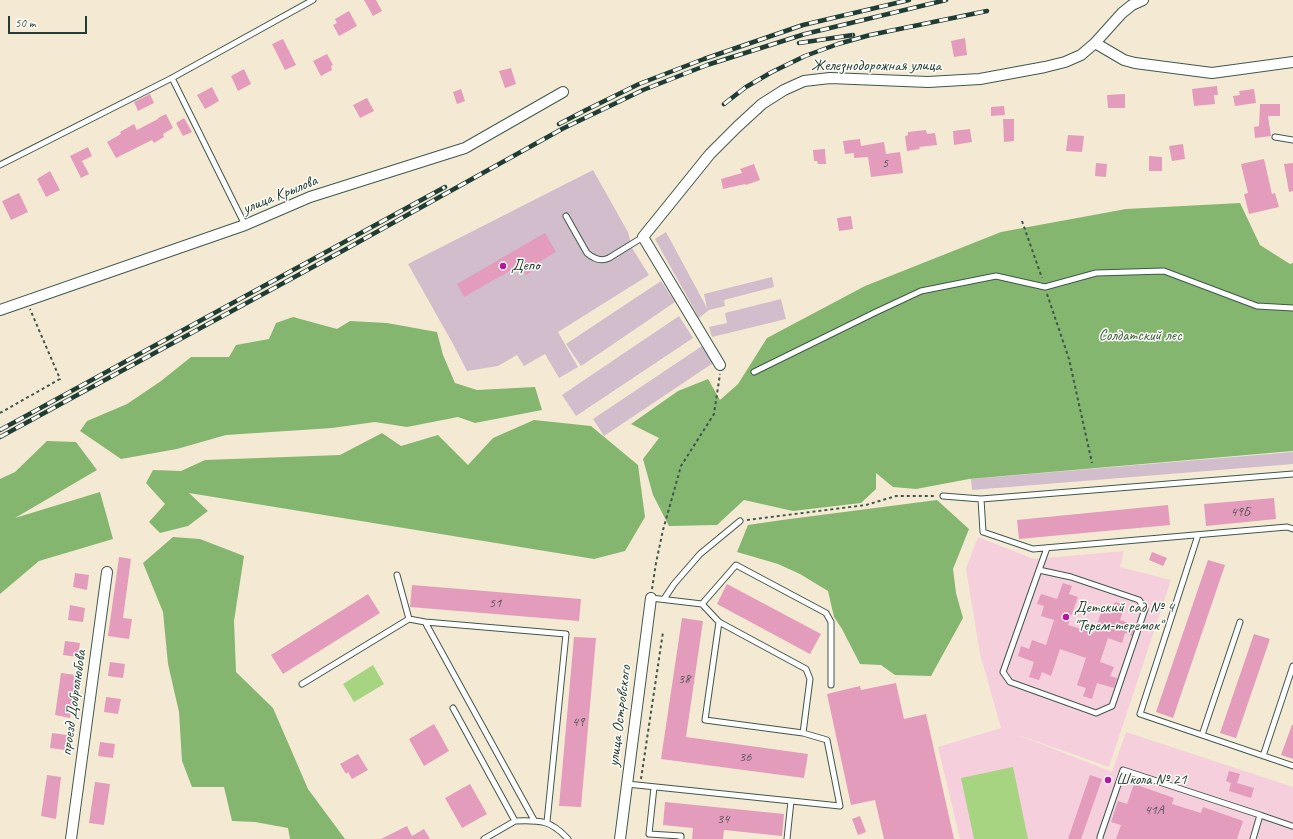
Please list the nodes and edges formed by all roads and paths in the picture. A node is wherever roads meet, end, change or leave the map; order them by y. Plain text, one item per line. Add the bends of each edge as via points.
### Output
1 (314, 0) edge
2 (1143, 0) edge
3 (1095, 43) junction
4 (1293, 62) edge
5 (172, 78) junction
6 (563, 92) dead end
7 (1275, 137) dead end
8 (1293, 140) edge
9 (0, 165) edge
10 (566, 216) dead end
11 (1022, 221) dead end
12 (245, 225) junction
13 (642, 237) junction
14 (1045, 287) junction
15 (27, 300) junction
16 (1293, 308) edge
17 (0, 310) edge
18 (720, 365) joint
19 (754, 372) dead end
20 (0, 413) edge
21 (1092, 463) dead end
22 (1293, 474) edge
23 (943, 496) joint
24 (981, 499) junction
25 (740, 521) joint
26 (1293, 529) edge
27 (1198, 534) junction
28 (1047, 548) junction
29 (1040, 570) junction
30 (107, 572) dead end
31 (397, 575) dead end
32 (651, 598) junction
33 (664, 599) junction
34 (702, 604) junction
35 (409, 619) junction
36 (425, 622) junction
37 (719, 622) junction
38 (1240, 622) dead end
39 (663, 632) dead end
40 (1293, 666) edge
41 (302, 684) dead end
42 (831, 685) dead end
43 (453, 708) dead end
44 (803, 733) junction
45 (1202, 735) junction
46 (1263, 756) junction
47 (1293, 766) edge
48 (627, 784) junction
49 (640, 786) junction
50 (654, 787) junction
51 (791, 801) junction
52 (1260, 815) junction
53 (534, 820) junction
54 (515, 821) junction
55 (547, 822) junction
56 (1292, 826) dead end
57 (71, 839) edge
58 (484, 839) edge
59 (568, 839) edge
60 (620, 839) edge
61 (681, 839) edge
62 (787, 839) edge
63 (1100, 839) edge
64 (1253, 839) edge

1 - 5 lane
2 - 3 street, Железнодорожная улица via 1122,13
3 - 4 street via 1124,60 1135,63 1212,73
3 - 13 street, Железнодорожная улица via 1081,55 1065,62 980,79 928,82 830,78 804,81 762,104 737,127 710,154
5 - 9 lane
5 - 12 lane
6 - 12 street, улица Крылова via 465,148 310,197
7 - 8 lane
10 - 13 lane via 587,252 598,260 606,260
11 - 14 path
12 - 15 street, улица Крылова
13 - 18 street
14 - 16 lane via 1096,273 1164,271 1256,306
14 - 19 lane via 996,276 920,291
14 - 21 path via 1069,359
15 - 17 street, улица Крылова
15 - 20 path via 60,379
18 - 32 path via 714,414 681,466 663,530
22 - 24 lane
23 - 24 lane
23 - 25 path via 896,496 866,505
24 - 28 lane via 983,532 1033,549
25 - 33 lane via 700,554
26 - 27 lane via 1287,526
27 - 28 lane
27 - 45 lane via 1140,714
28 - 29 lane
29 - 29 lane via 1003,672 1010,682 1096,713 1112,706 1145,609 1140,600 1071,577
30 - 57 street, проезд Добролюбова
31 - 35 lane
32 - 33 lane
32 - 48 street, улица Островского
33 - 34 lane
34 - 37 lane
34 - 42 lane via 736,565 826,613 831,622
35 - 36 lane
35 - 41 lane
36 - 53 lane
36 - 55 lane via 566,634
37 - 44 lane via 806,669 810,679
37 - 44 lane via 705,720
38 - 45 lane
39 - 49 path
40 - 46 lane
43 - 54 lane
44 - 51 lane via 827,740 840,806
45 - 46 lane
46 - 47 lane
48 - 49 lane
48 - 60 street, улица Островского
49 - 50 lane
50 - 51 lane
50 - 61 lane via 649,834 681,836
51 - 62 lane
52 - 56 lane
52 - 63 lane via 1122,770
52 - 64 lane
53 - 54 lane
53 - 55 lane
54 - 58 lane
55 - 59 lane

